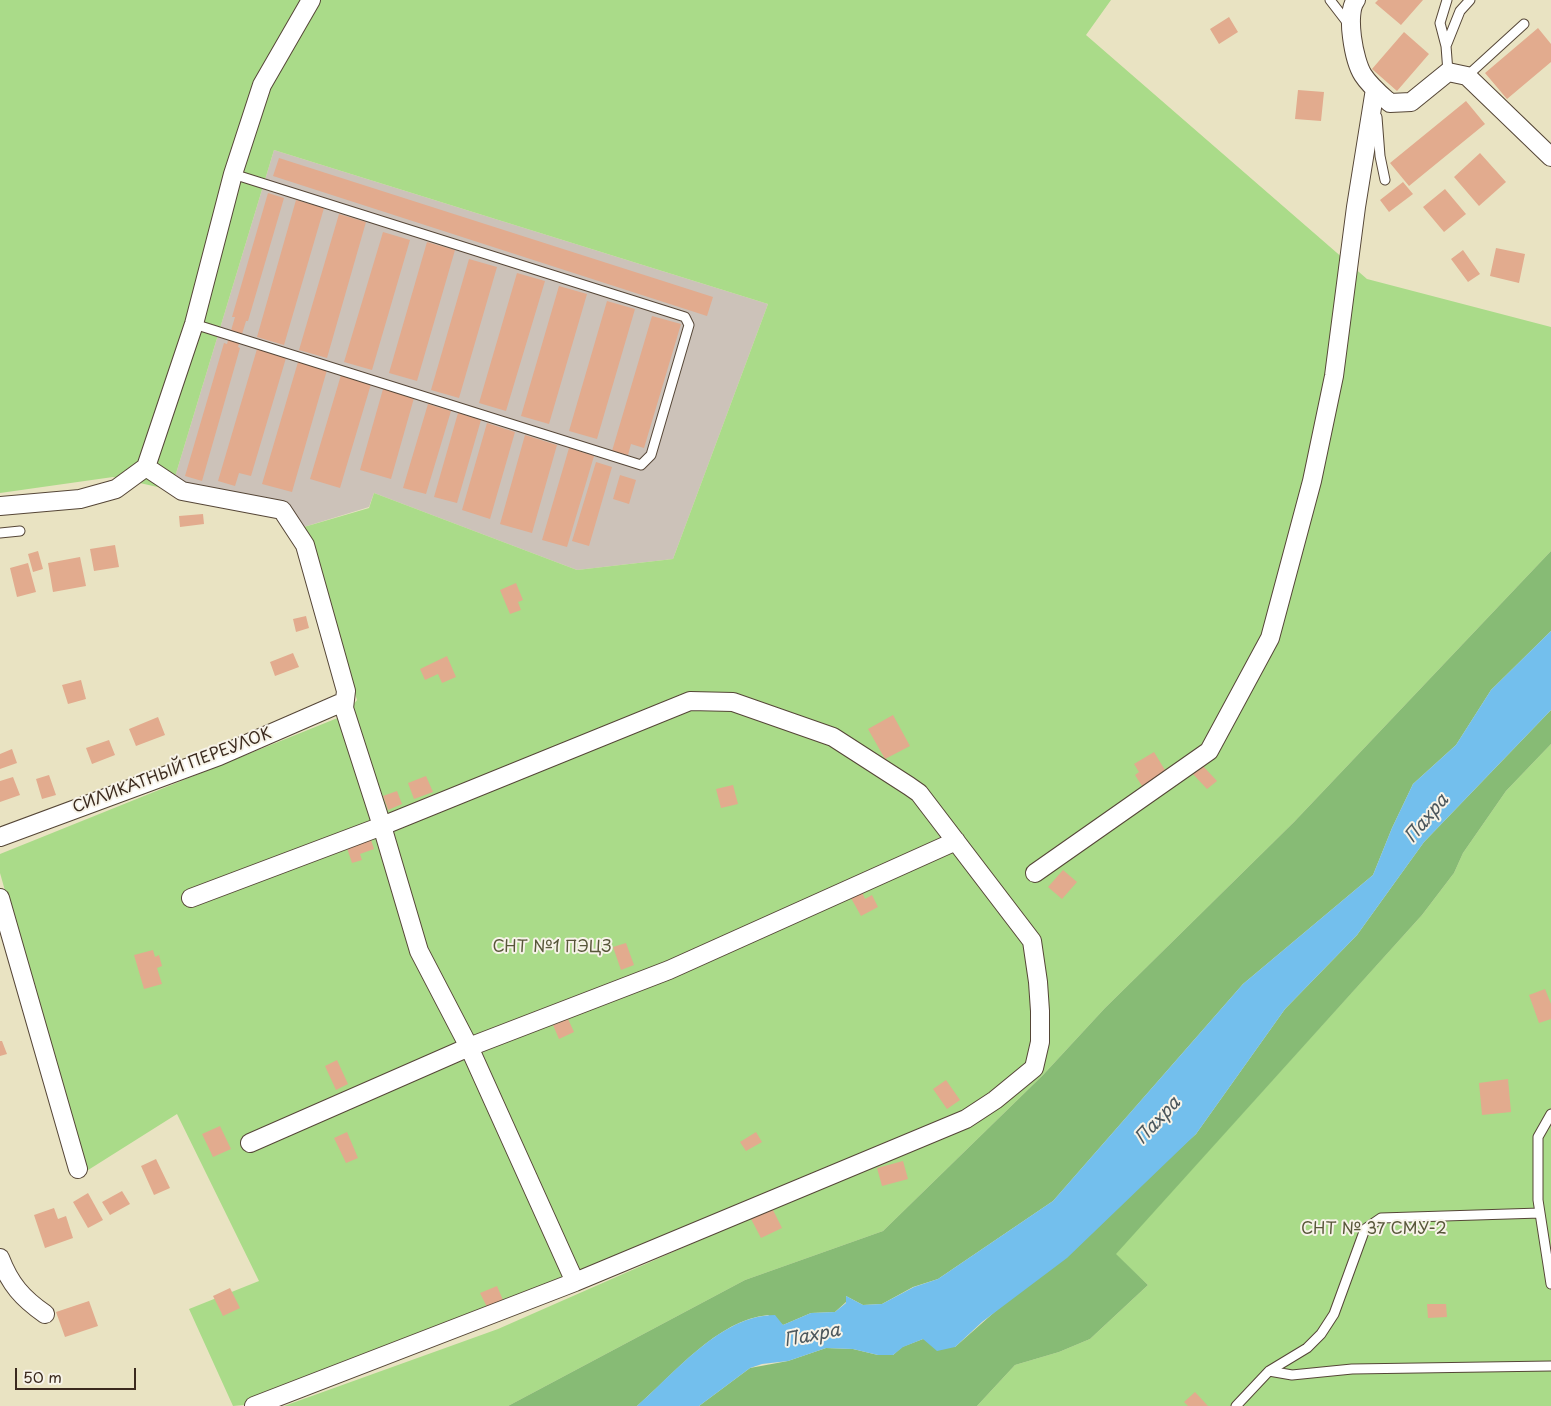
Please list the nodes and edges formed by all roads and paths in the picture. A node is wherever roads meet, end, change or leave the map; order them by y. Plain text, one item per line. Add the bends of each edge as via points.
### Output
1 (310, 0) edge
2 (1330, 0) edge
3 (1356, 0) edge
4 (1447, 0) edge
5 (1470, 0) edge
6 (1524, 24) dead end
7 (1351, 27) junction
8 (1446, 46) junction
9 (1448, 72) junction
10 (1467, 76) junction
11 (1374, 89) junction
12 (1551, 157) edge
13 (233, 174) junction
14 (1385, 180) dead end
15 (194, 324) junction
16 (146, 467) junction
17 (0, 506) edge
18 (20, 531) dead end
19 (0, 533) edge
20 (343, 702) junction
21 (382, 826) junction
22 (0, 837) edge
23 (956, 841) junction
24 (1035, 872) dead end
25 (0, 898) edge
26 (191, 898) dead end
27 (469, 1047) junction
28 (1551, 1114) edge
29 (250, 1142) dead end
30 (78, 1169) dead end
31 (1540, 1213) junction
32 (0, 1258) edge
33 (3, 1276) edge
34 (575, 1282) junction
35 (1551, 1284) edge
36 (44, 1314) dead end
37 (1551, 1366) edge
38 (1269, 1371) junction
39 (254, 1406) edge
40 (1236, 1406) edge

1 - 13 street via 262,85
2 - 7 lane
3 - 7 street via 1352,4
4 - 8 lane via 1440,24
5 - 8 lane via 1460,11
6 - 10 lane
7 - 11 street via 1362,74
8 - 9 lane
9 - 10 street
9 - 11 street via 1411,102 1390,103
10 - 12 street
11 - 14 lane
11 - 24 street via 1334,376 1312,481 1270,638 1208,751
13 - 15 street
13 - 15 lane via 685,317 689,325 651,455 641,465
15 - 16 street
16 - 17 street via 116,489 80,499
16 - 20 street via 182,490 282,510 304,545 346,691
18 - 19 lane
20 - 21 street
20 - 22 street, СИЛИКАТНЫЙ ПЕРЕУЛОК via 218,756
21 - 23 street via 690,701 733,702 832,737 918,793
21 - 26 street
21 - 27 street via 418,951
23 - 27 street via 668,970
23 - 34 street via 1032,941 1040,1011 1040,1042 1034,1068 966,1119
25 - 30 street
27 - 29 street
27 - 34 street
28 - 31 lane via 1538,1137
31 - 35 lane
31 - 38 lane via 1381,1218 1365,1230 1334,1314 1320,1334 1307,1348
32 - 33 street
33 - 36 street via 25,1300
34 - 39 street
37 - 38 lane via 1352,1369 1292,1375
38 - 40 lane

